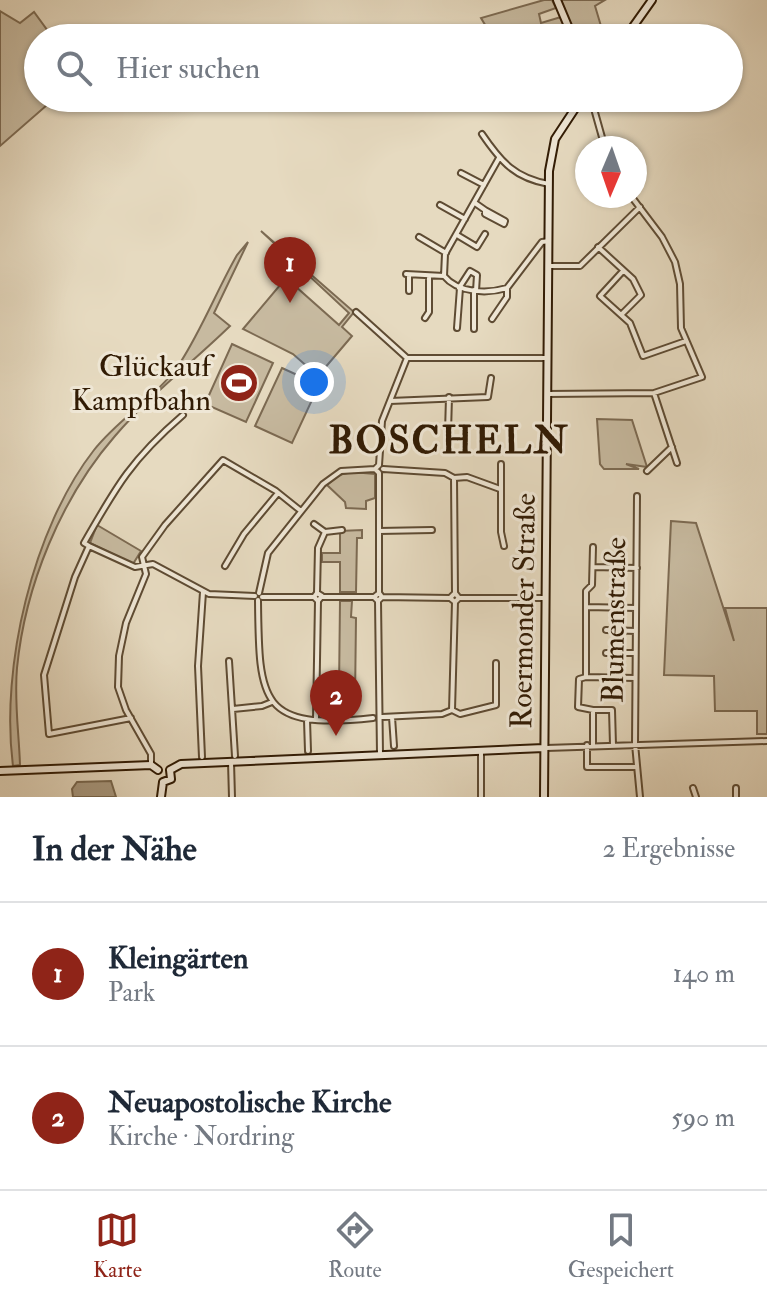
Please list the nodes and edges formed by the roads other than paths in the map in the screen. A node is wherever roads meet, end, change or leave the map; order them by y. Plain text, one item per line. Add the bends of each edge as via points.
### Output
1 (557, 0) edge
2 (652, 0) edge
3 (567, 24) edge
4 (635, 24) edge
5 (573, 112) edge
6 (595, 112) edge
7 (482, 134) dead end
8 (602, 136) edge
9 (499, 158) junction
10 (461, 173) dead end
11 (549, 184) junction
12 (484, 185) junction
13 (475, 203) junction
14 (440, 205) dead end
15 (639, 208) edge
16 (641, 208) edge
17 (485, 210) junction
18 (465, 219) junction
19 (485, 234) dead end
20 (457, 235) junction
21 (419, 237) dead end
22 (549, 241) junction
23 (598, 247) junction
24 (446, 253) junction
25 (548, 266) junction
26 (623, 271) junction
27 (444, 276) junction
28 (429, 278) junction
29 (459, 288) junction
30 (507, 288) junction
31 (475, 290) junction
32 (409, 291) dead end
33 (356, 312) dead end
34 (622, 314) junction
35 (425, 318) dead end
36 (492, 319) dead end
37 (457, 328) dead end
38 (474, 329) dead end
39 (686, 341) junction
40 (407, 358) junction
41 (548, 358) junction
42 (491, 378) dead end
43 (654, 393) junction
44 (547, 394) junction
45 (449, 397) junction
46 (390, 401) junction
47 (183, 415) dead end
48 (448, 432) dead end
49 (672, 447) junction
50 (677, 463) dead end
51 (501, 464) dead end
52 (379, 469) junction
53 (647, 471) dead end
54 (454, 478) junction
55 (500, 489) junction
56 (278, 493) junction
57 (637, 496) dead end
58 (301, 511) junction
59 (314, 524) dead end
60 (342, 530) dead end
61 (432, 530) dead end
62 (379, 531) junction
63 (325, 532) junction
64 (89, 546) junction
65 (504, 546) dead end
66 (593, 547) dead end
67 (144, 565) junction
68 (225, 566) dead end
69 (593, 567) junction
70 (637, 568) junction
71 (203, 592) junction
72 (457, 595) junction
73 (259, 596) junction
74 (318, 597) junction
75 (378, 597) junction
76 (450, 598) junction
77 (546, 598) junction
78 (455, 602) junction
79 (586, 607) junction
80 (636, 608) junction
81 (606, 630) dead end
82 (636, 631) junction
83 (606, 653) dead end
84 (635, 653) junction
85 (229, 661) dead end
86 (496, 663) dead end
87 (586, 677) junction
88 (635, 678) junction
89 (272, 702) junction
90 (233, 709) junction
91 (452, 710) junction
92 (593, 710) junction
93 (392, 717) junction
94 (131, 718) junction
95 (378, 718) junction
96 (316, 719) junction
97 (307, 720) junction
98 (767, 741) edge
99 (635, 744) junction
100 (590, 745) junction
101 (613, 745) junction
102 (394, 746) dead end
103 (544, 748) junction
104 (481, 750) junction
105 (308, 751) dead end
106 (380, 754) junction
107 (202, 757) dead end
108 (233, 759) junction
109 (151, 765) junction
110 (637, 767) junction
111 (158, 770) junction
112 (170, 770) junction
113 (0, 771) edge
114 (163, 782) junction
115 (693, 788) dead end
116 (736, 788) dead end
117 (161, 797) edge
118 (232, 797) edge
119 (481, 797) edge
120 (544, 797) edge
121 (640, 797) edge
122 (696, 797) edge
123 (736, 797) edge

1 - 3 main road
2 - 4 main road
5 - 11 main road, Roermonder Straße via 555,139
6 - 8 street
7 - 9 street
9 - 11 street via 522,177
9 - 12 street
10 - 12 street
11 - 22 main road, Roermonder Straße
12 - 13 street
13 - 17 street
13 - 18 street
14 - 18 street
15 - 23 street
16 - 39 street via 675,262
17 - 17 street via 485,214 504,224 505,221
18 - 20 street
19 - 20 street via 477,247
20 - 24 street
21 - 24 street
22 - 25 main road, Roermonder Straße
22 - 30 street via 542,242
23 - 25 street via 580,266
23 - 26 street
24 - 27 street
25 - 41 main road, Roermonder Straße
26 - 34 street via 641,295
26 - 34 street via 600,296
27 - 28 street
27 - 29 street
28 - 32 street via 408,274
28 - 35 street
29 - 31 street
29 - 31 street via 470,271 477,275
29 - 37 street
30 - 31 street
30 - 36 street
31 - 38 street
33 - 40 street
34 - 39 street via 643,356
39 - 43 street via 702,377
40 - 41 street
40 - 46 street
41 - 44 main road, Roermonder Straße
42 - 45 street via 488,397
43 - 44 street
43 - 49 street
44 - 77 main road, Roermonder Straße
45 - 46 street
45 - 48 street
46 - 52 street via 380,431
47 - 64 street via 135,460 84,543
49 - 50 street
49 - 53 street
51 - 55 street
52 - 54 street
52 - 58 street via 337,473
52 - 62 street
54 - 55 street
54 - 72 street
55 - 65 street
56 - 58 street
56 - 67 street via 223,460 165,525 142,557
56 - 68 street
57 - 70 street, Blumenstraße
58 - 73 street via 268,553
59 - 63 street
60 - 63 street
61 - 62 street
62 - 75 street
63 - 74 street via 318,548
64 - 67 street via 135,567
64 - 94 street via 44,675 49,734
66 - 69 street
67 - 71 street via 153,564
67 - 94 street via 146,574 126,623 118,667 120,693
69 - 70 street
69 - 79 street
70 - 80 street, Blumenstraße
71 - 73 street
71 - 107 street via 198,666
72 - 76 street
72 - 77 street
72 - 78 street
73 - 74 street
73 - 89 street via 259,671
74 - 75 street
74 - 96 street
75 - 76 street
75 - 95 street
76 - 78 street
77 - 103 main road, Roermonder Straße
78 - 91 street
79 - 80 street
79 - 87 street
80 - 82 street, Blumenstraße
81 - 82 street
82 - 84 street, Blumenstraße
83 - 84 street
84 - 88 street, Blumenstraße
85 - 90 street
86 - 91 street via 496,705 460,714
87 - 88 street
87 - 92 street via 579,679 578,707
88 - 99 street, Blumenstraße
89 - 90 street
89 - 97 street via 289,716
90 - 108 street
91 - 93 street
92 - 100 street
92 - 101 street via 612,710
93 - 95 street
93 - 102 street
94 - 109 street via 151,754
95 - 96 street
95 - 106 street
96 - 97 street
97 - 105 street
98 - 99 street
99 - 101 street
99 - 110 street, Blumenstraße
100 - 101 street
100 - 103 street
100 - 110 street via 587,767
103 - 104 main road
103 - 120 main road, Roermonder Straße
104 - 106 main road
104 - 119 street
106 - 108 main road
108 - 112 main road via 181,764
108 - 118 street
109 - 111 main road
109 - 113 main road
110 - 121 street, Blumenstraße
111 - 112 main road
111 - 114 main road
112 - 114 main road via 171,779
114 - 117 main road
115 - 122 street
116 - 123 street

